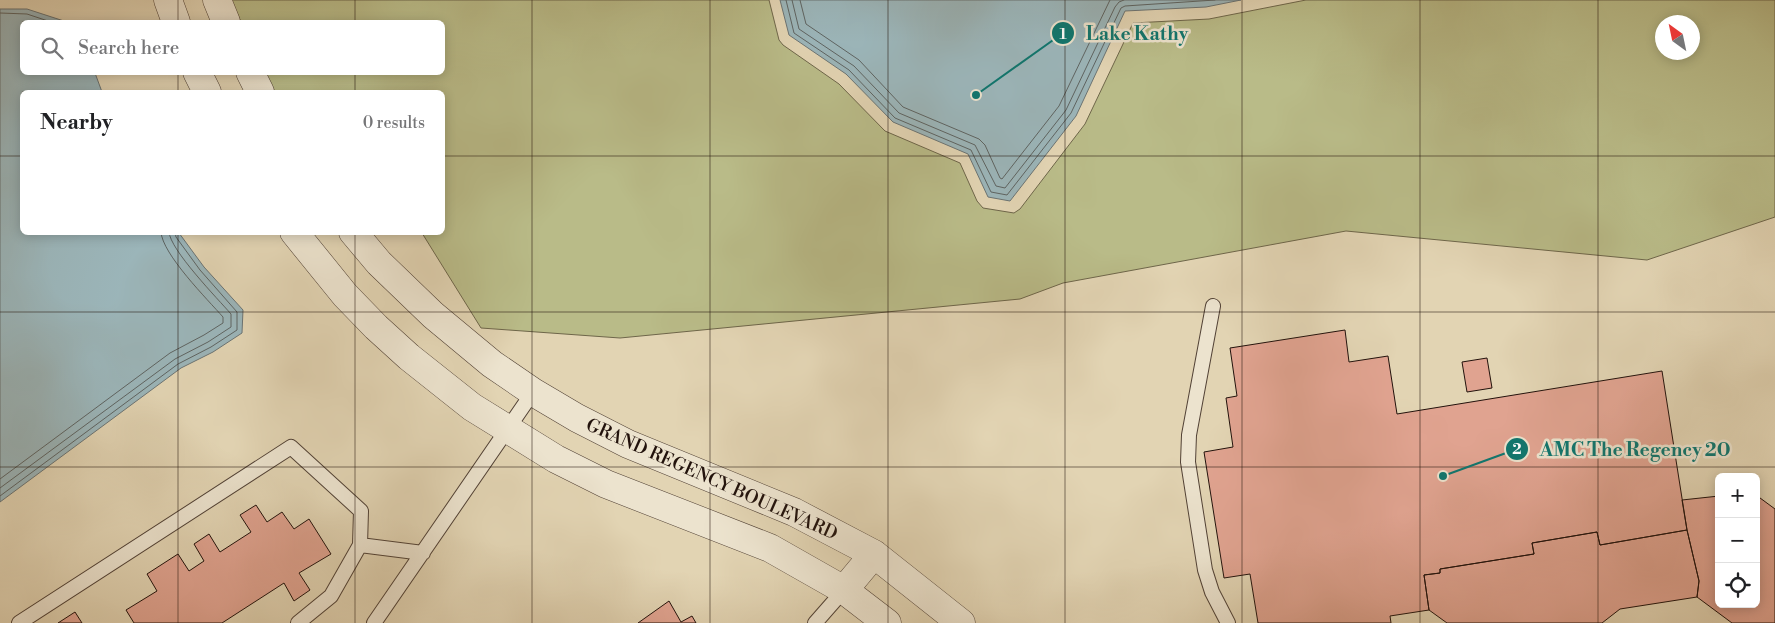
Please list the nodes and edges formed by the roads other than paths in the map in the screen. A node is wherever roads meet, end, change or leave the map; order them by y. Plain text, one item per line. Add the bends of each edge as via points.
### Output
1 (168, 0) edge
2 (217, 0) edge
3 (175, 20) edge
4 (225, 20) edge
5 (198, 75) edge
6 (252, 75) edge
7 (206, 90) edge
8 (259, 90) edge
9 (296, 235) edge
10 (356, 235) edge
11 (1213, 306) dead end
12 (533, 392) junction
13 (508, 430) junction
14 (360, 546) junction
15 (423, 553) junction
16 (874, 554) junction
17 (844, 590) junction
18 (19, 623) edge
19 (298, 623) edge
20 (374, 623) edge
21 (815, 623) edge
22 (887, 623) edge
23 (961, 623) edge
24 (1228, 623) edge

1 - 3 street
2 - 4 street
5 - 7 street
6 - 8 street
9 - 13 street via 345,296 376,327 440,382
10 - 12 street, GRAND REGENCY BOULEVARD via 379,263 433,315 492,364
11 - 24 lane via 1189,436 1188,462 1205,570
12 - 13 lane
12 - 16 street, GRAND REGENCY BOULEVARD via 628,444 794,512
13 - 15 lane
13 - 17 street via 606,484 770,548
14 - 15 lane
14 - 18 lane via 361,511 291,448
14 - 19 lane via 331,596
15 - 20 lane
16 - 17 street
16 - 23 street, GRAND REGENCY BOULEVARD
17 - 21 lane
17 - 22 street

